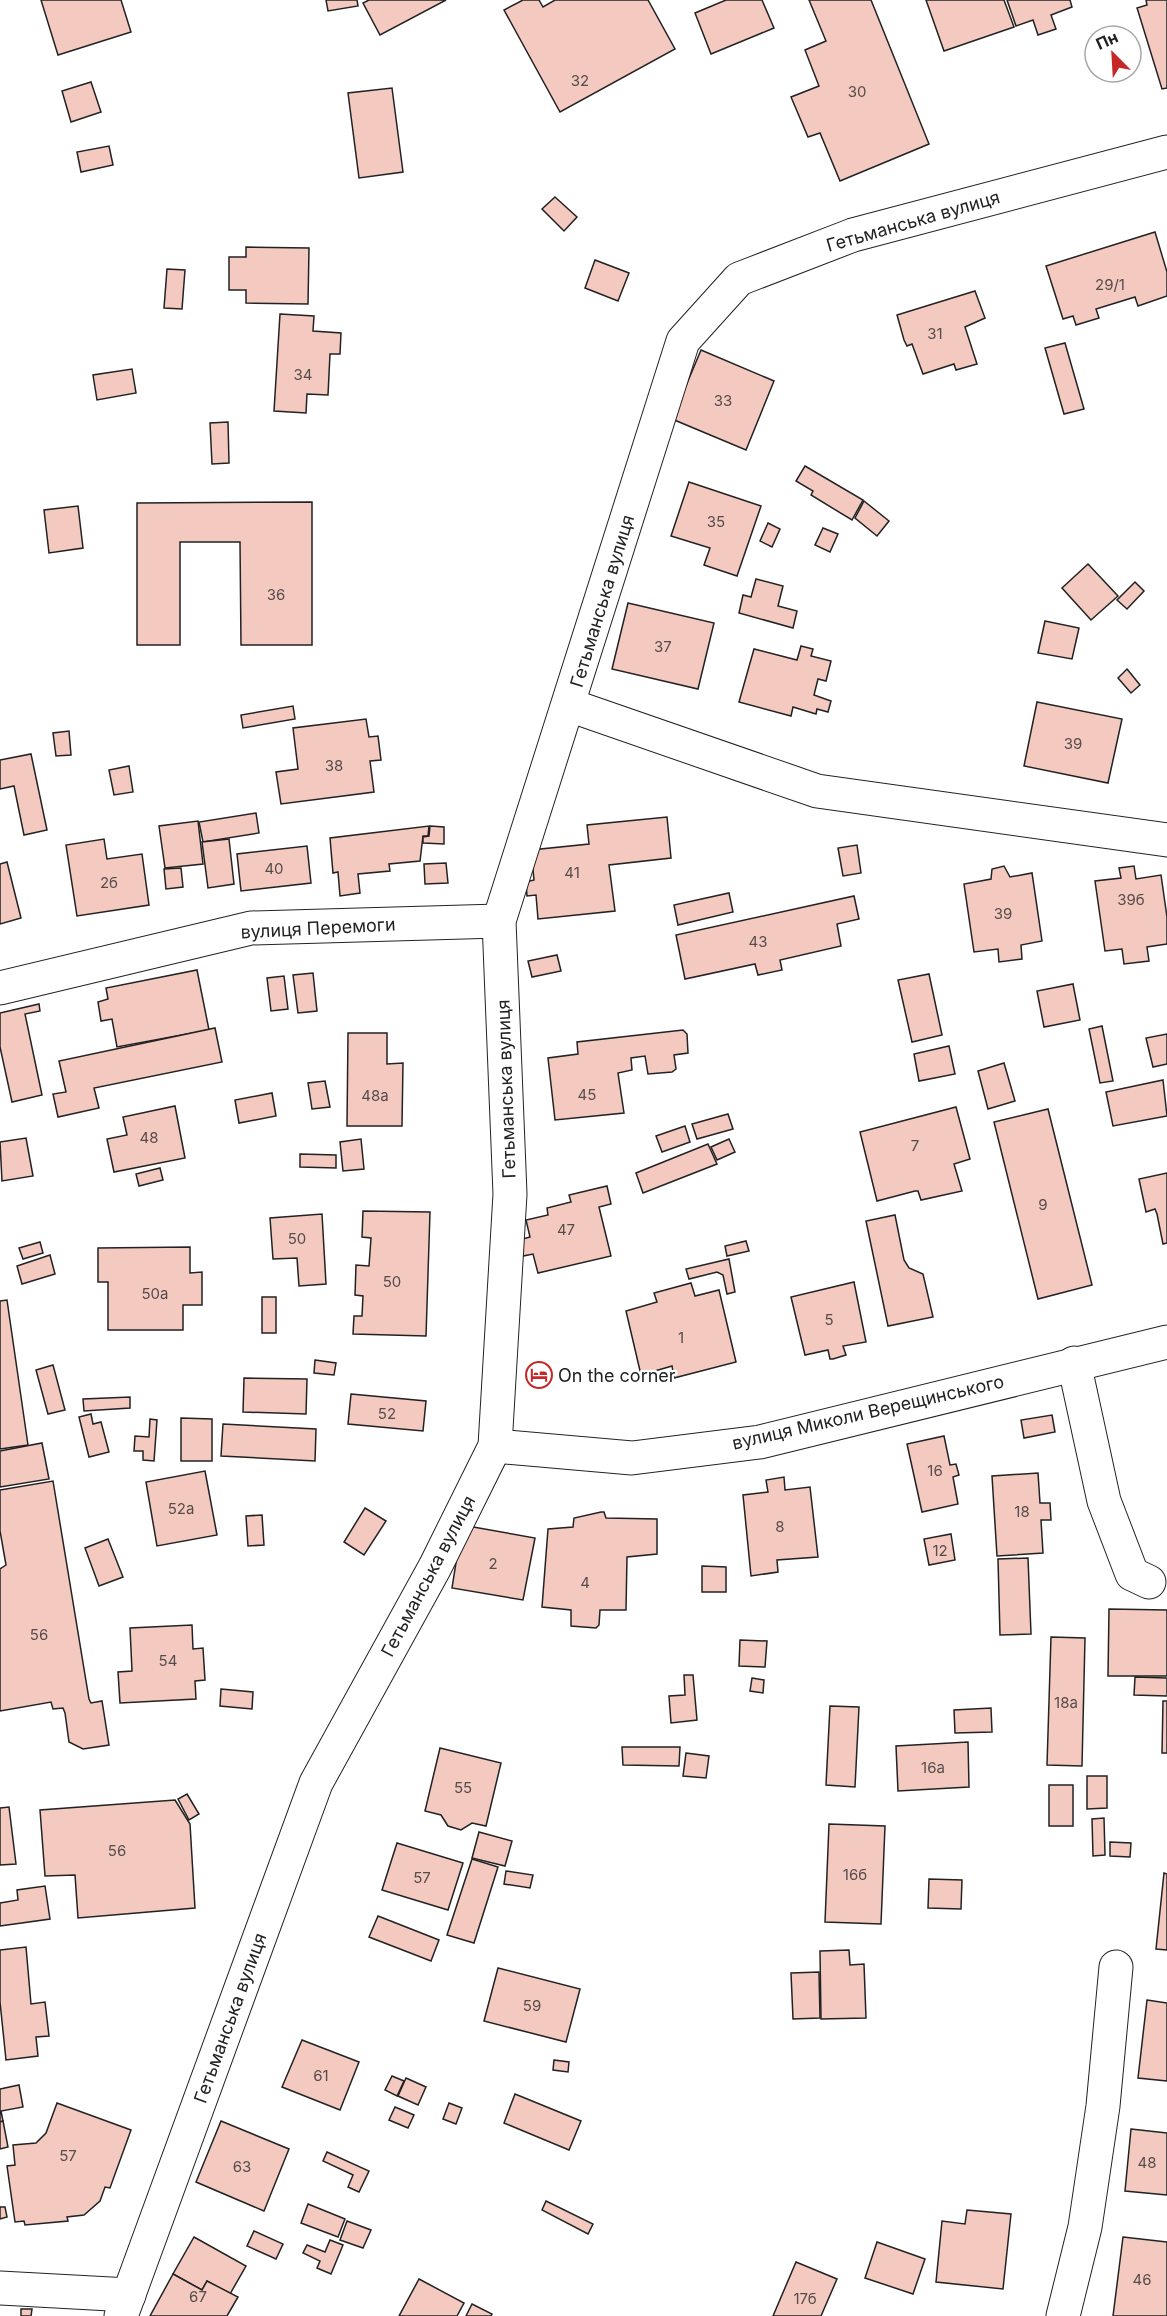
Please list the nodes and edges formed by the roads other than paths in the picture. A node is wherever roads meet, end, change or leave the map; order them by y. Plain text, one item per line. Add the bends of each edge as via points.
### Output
1 (1167, 152) edge
2 (569, 705) junction
3 (1167, 840) edge
4 (499, 921) junction
5 (0, 988) edge
6 (1167, 1342) edge
7 (1074, 1363) junction
8 (495, 1446) junction
9 (1149, 1582) dead end
10 (1116, 1967) dead end
11 (0, 2288) edge
12 (125, 2305) edge
13 (1063, 2316) edge

1 - 2 street, Гетьманська вулиця via 853,235 739,279 683,341
2 - 3 street via 817,791
2 - 4 street, Гетьманська вулиця
4 - 5 street, вулиця Перемоги via 251,928
4 - 8 street, Гетьманська вулиця via 510,1194
6 - 7 street, вулиця Миколи Верещинського
7 - 8 street, вулиця Миколи Верещинського via 760,1442 632,1458
7 - 9 street via 1104,1501 1132,1574
8 - 12 street, Гетьманська вулиця via 435,1567 316,1783
10 - 13 street via 1103,2106 1087,2216
11 - 12 street

